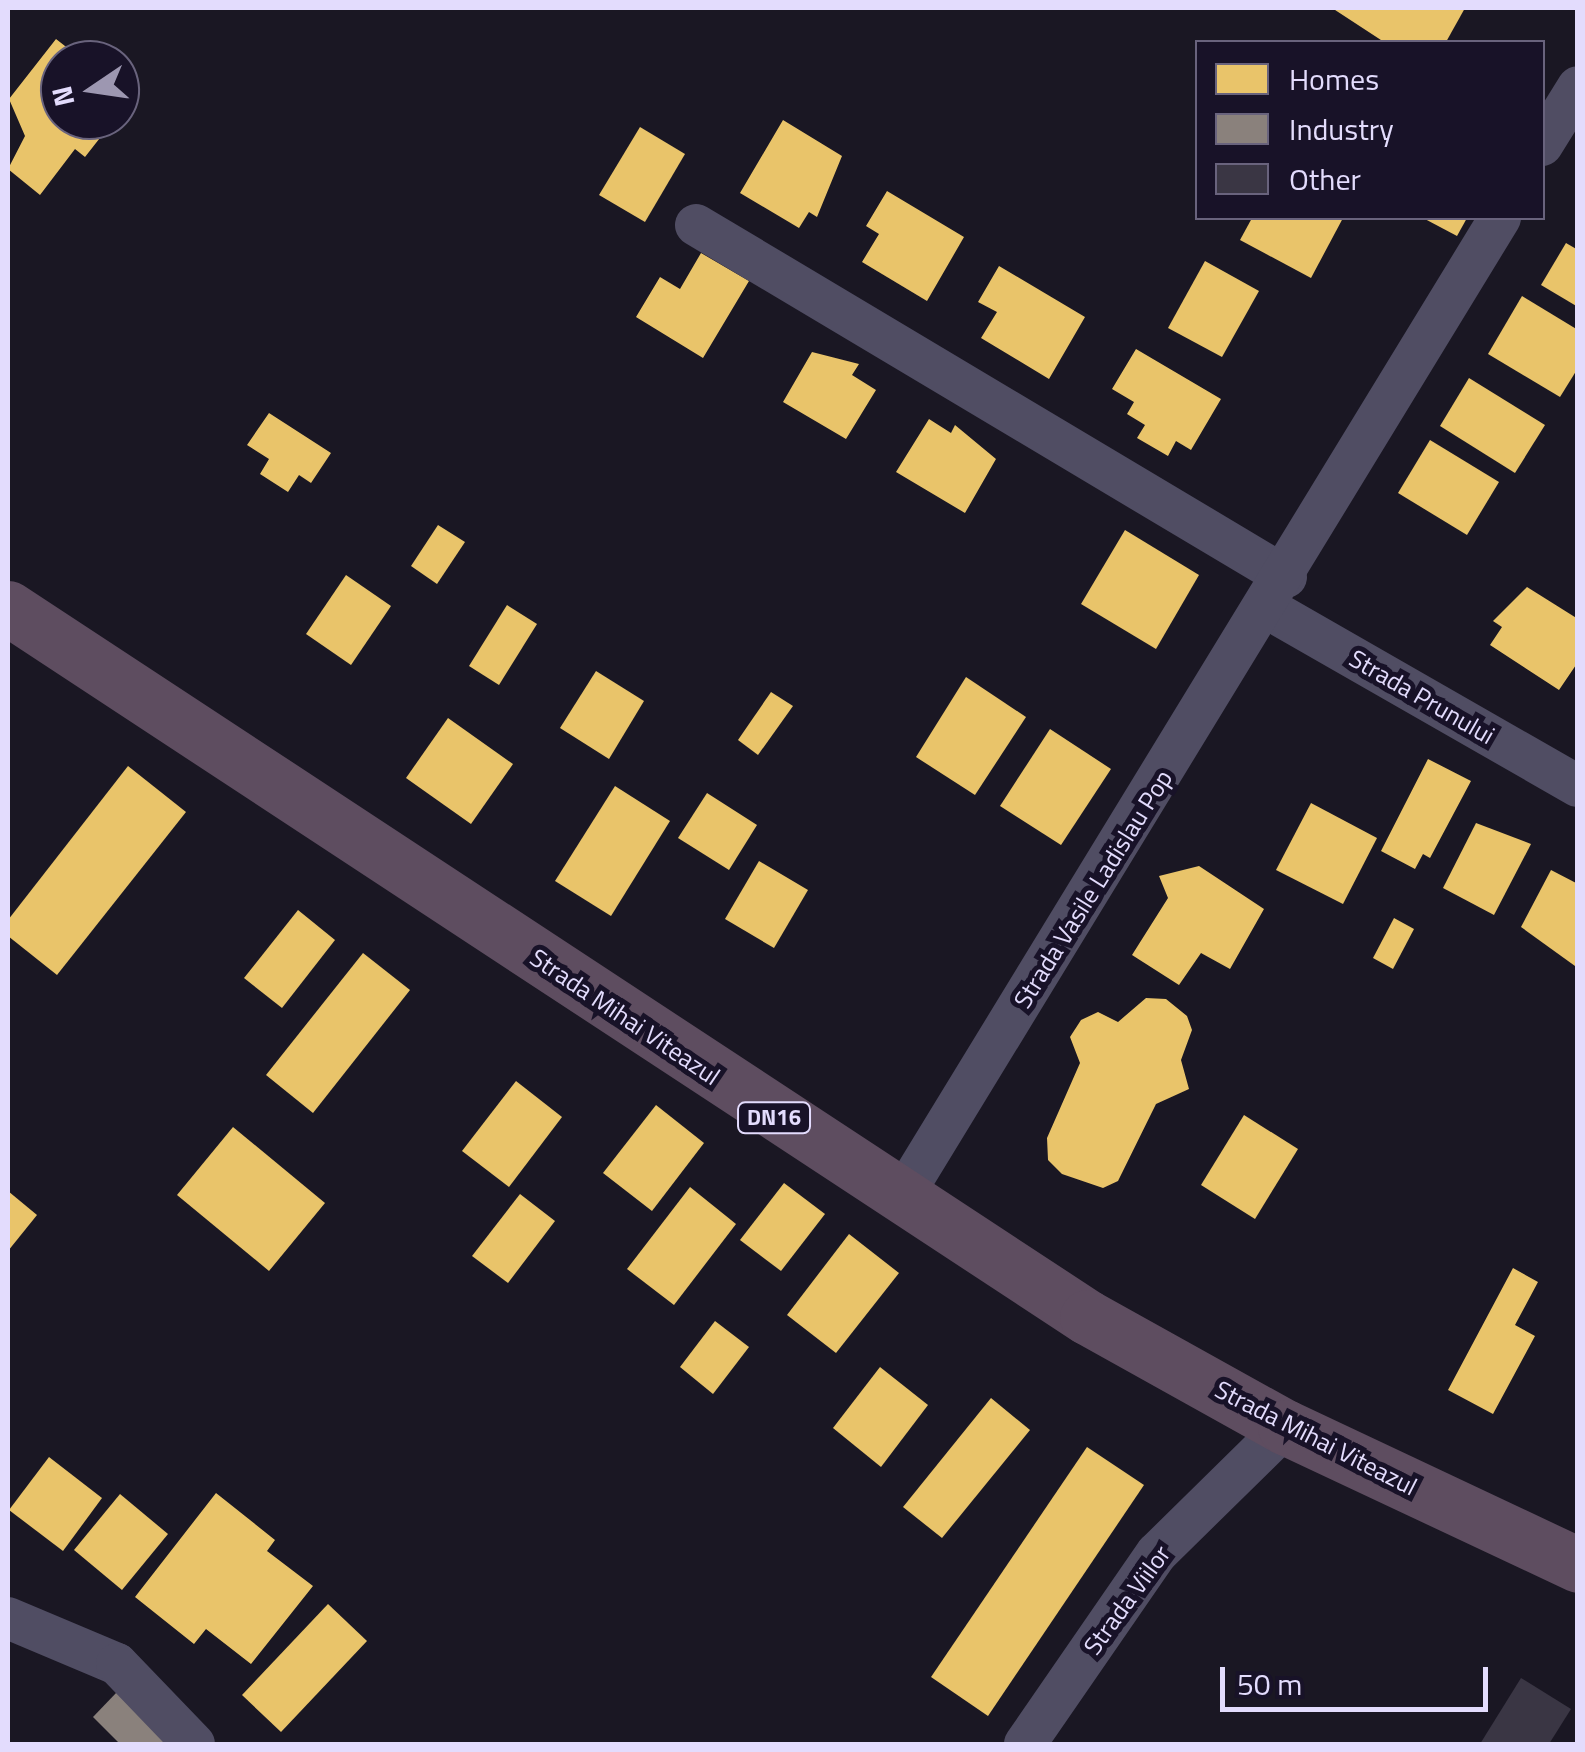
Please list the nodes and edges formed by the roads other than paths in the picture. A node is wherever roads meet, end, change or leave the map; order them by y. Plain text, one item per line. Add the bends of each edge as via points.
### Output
1 (1578, 87) edge
2 (1545, 141) edge
3 (1499, 220) edge
4 (696, 225) dead end
5 (1276, 592) junction
6 (8, 608) edge
7 (1578, 786) edge
8 (900, 1200) junction
9 (1285, 1426) junction
10 (1578, 1566) edge
11 (8, 1618) edge
12 (194, 1744) edge
13 (1025, 1744) edge

1 - 2 street
3 - 5 street, Strada Vasile Ladislau Pop
4 - 5 street
5 - 7 street, Strada Prunului
5 - 8 street, Strada Vasile Ladislau Pop
6 - 8 highway, Strada Mihai Viteazul / DN16
8 - 9 highway, Strada Mihai Viteazul / DN16
9 - 10 highway, Strada Mihai Viteazul / DN16
9 - 13 street, Strada Viilor via 1157,1553
11 - 12 street via 118,1664

